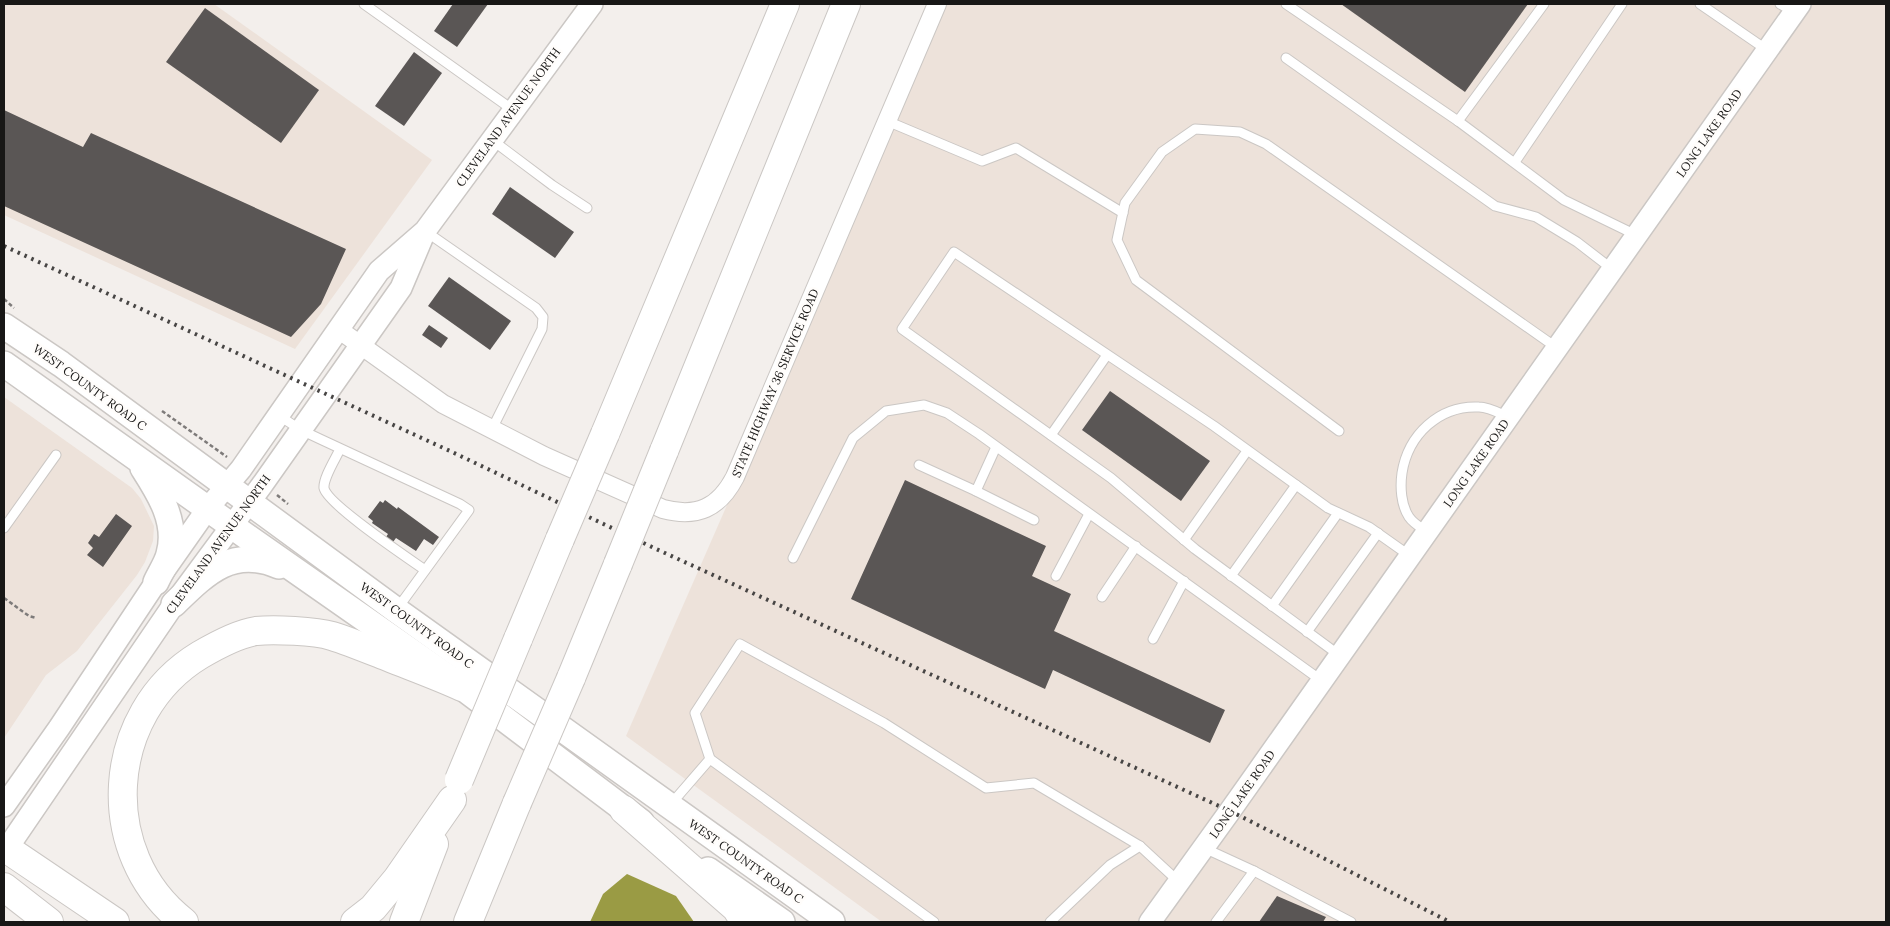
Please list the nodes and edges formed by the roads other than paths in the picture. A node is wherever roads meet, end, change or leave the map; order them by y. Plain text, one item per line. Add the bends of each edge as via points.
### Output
1 (364, 4) edge
2 (592, 4) edge
3 (785, 4) edge
4 (846, 4) edge
5 (937, 4) edge
6 (1286, 4) edge
7 (1544, 4) edge
8 (1622, 4) edge
9 (1700, 4) edge
10 (1791, 7) edge
11 (1767, 50) junction
12 (1286, 58) dead end
13 (513, 111) junction
14 (1458, 120) junction
15 (887, 121) junction
16 (492, 140) junction
17 (1515, 162) junction
18 (587, 208) dead end
19 (1123, 213) junction
20 (425, 231) junction
21 (1636, 235) junction
22 (1612, 270) junction
23 (4, 326) edge
24 (338, 329) junction
25 (360, 345) junction
26 (1557, 348) junction
27 (1107, 355) junction
28 (4, 364) edge
29 (278, 415) junction
30 (1508, 417) junction
31 (492, 429) junction
32 (301, 430) junction
33 (1339, 431) dead end
34 (1051, 435) junction
35 (996, 447) junction
36 (340, 449) junction
37 (1247, 451) junction
38 (56, 456) dead end
39 (138, 459) junction
40 (920, 465) dead end
41 (1296, 485) junction
42 (226, 486) junction
43 (976, 491) junction
44 (249, 502) junction
45 (208, 508) junction
46 (1338, 513) junction
47 (1089, 514) junction
48 (1034, 520) dead end
49 (231, 525) junction
50 (4, 528) edge
51 (1427, 532) junction
52 (1378, 533) junction
53 (1184, 540) junction
54 (1136, 546) junction
55 (1410, 556) junction
56 (793, 558) dead end
57 (425, 570) junction
58 (303, 576) junction
59 (1056, 576) dead end
60 (1231, 576) junction
61 (1184, 581) junction
62 (156, 582) junction
63 (1102, 597) dead end
64 (174, 604) junction
65 (1272, 606) junction
66 (396, 610) junction
67 (1307, 632) junction
68 (1153, 639) dead end
69 (1340, 656) junction
70 (1322, 681) junction
71 (462, 687) junction
72 (710, 759) junction
73 (456, 790) junction
74 (4, 806) edge
75 (669, 806) junction
76 (624, 810) junction
77 (1140, 846) junction
78 (1204, 848) junction
79 (5, 850) edge
80 (1254, 871) junction
81 (1179, 882) junction
82 (486, 883) junction
83 (4, 887) edge
84 (49, 922) edge
85 (115, 922) edge
86 (184, 922) edge
87 (355, 922) edge
88 (404, 922) edge
89 (468, 922) edge
90 (477, 922) edge
91 (745, 922) edge
92 (782, 922) edge
93 (832, 922) edge
94 (934, 922) edge
95 (1050, 922) edge
96 (1150, 922) edge
97 (1216, 922) edge
98 (1351, 922) edge

1 - 13 lane
2 - 13 street, CLEVELAND AVENUE NORTH
3 - 73 highway, bridge
4 - 82 highway, bridge
5 - 15 street, STATE HIGHWAY 36 SERVICE ROAD
6 - 14 lane
7 - 14 lane
8 - 17 lane
9 - 11 lane
10 - 11 street, LONG LAKE ROAD
11 - 21 street, LONG LAKE ROAD
12 - 22 lane via 1495,206 1536,217 1577,242
13 - 16 street, CLEVELAND AVENUE NORTH
14 - 17 lane
15 - 19 lane via 982,161 1016,148
15 - 31 street, STATE HIGHWAY 36 SERVICE ROAD via 735,477 718,501 692,513 663,509
16 - 18 lane
16 - 20 street, CLEVELAND AVENUE NORTH
17 - 21 lane via 1564,200
19 - 26 lane via 1125,203 1162,152 1195,129 1240,132 1266,144
19 - 33 lane via 1117,240 1136,280
20 - 24 street, CLEVELAND AVENUE NORTH via 379,271
20 - 25 street, CLEVELAND AVENUE NORTH via 401,288
20 - 31 lane via 536,308 543,317 542,329
21 - 22 street, LONG LAKE ROAD
22 - 26 street, LONG LAKE ROAD
23 - 42 main road, WEST COUNTY ROAD C
24 - 25 street, STATE HIGHWAY 36 SERVICE ROAD
24 - 29 street, CLEVELAND AVENUE NORTH
25 - 31 street, STATE HIGHWAY 36 SERVICE ROAD via 443,404
25 - 32 street, CLEVELAND AVENUE NORTH
26 - 30 street, LONG LAKE ROAD
27 - 34 lane
27 - 34 lane via 954,252 902,329
27 - 37 lane
28 - 39 main road, WEST COUNTY ROAD C
29 - 32 lane
29 - 42 street, CLEVELAND AVENUE NORTH
30 - 51 street, LONG LAKE ROAD
30 - 51 lane via 1480,407 1459,409 1440,415 1409,447 1400,483 1403,504 1409,518
32 - 36 lane
32 - 44 street, CLEVELAND AVENUE NORTH
34 - 53 lane via 1111,478
35 - 43 lane
35 - 47 lane
35 - 56 lane via 947,413 924,405 886,411 853,438
36 - 57 lane via 324,486 326,494
36 - 57 lane via 470,510
37 - 41 lane
37 - 53 lane
38 - 50 lane
39 - 45 main road, WEST COUNTY ROAD C
39 - 62 main road via 159,492 172,532 169,554
40 - 43 lane
41 - 46 lane
41 - 60 lane
42 - 44 main road, WEST COUNTY ROAD C
42 - 45 street, CLEVELAND AVENUE NORTH
43 - 48 lane
44 - 49 street, CLEVELAND AVENUE NORTH
44 - 66 main road, WEST COUNTY ROAD C
45 - 49 main road, WEST COUNTY ROAD C
45 - 62 street, CLEVELAND AVENUE NORTH
46 - 52 lane
46 - 65 lane
47 - 54 lane
47 - 59 lane
49 - 58 main road, WEST COUNTY ROAD C
49 - 64 street, CLEVELAND AVENUE NORTH
51 - 55 street, LONG LAKE ROAD
52 - 55 lane
52 - 67 lane
53 - 60 lane
54 - 61 lane
54 - 63 lane
55 - 69 street, LONG LAKE ROAD
57 - 66 lane
58 - 64 main road via 265,560 233,560 202,576
58 - 71 main road, WEST COUNTY ROAD C
60 - 65 lane
61 - 68 lane
61 - 70 lane
62 - 74 street, CLEVELAND AVENUE NORTH
64 - 79 street, CLEVELAND AVENUE NORTH
65 - 67 lane
66 - 75 main road, WEST COUNTY ROAD C
67 - 69 lane
69 - 70 street, LONG LAKE ROAD
70 - 78 street, LONG LAKE ROAD
71 - 76 main road, WEST COUNTY ROAD C
71 - 86 highway via 330,635 290,632 256,632 235,638 213,647 172,676 155,694 132,736 123,785 124,810 127,834 144,877 157,896
72 - 75 lane
72 - 77 lane via 695,712 740,644 884,723 986,788 1034,783
72 - 94 lane
73 - 87 highway via 397,879 373,908
73 - 88 highway
75 - 93 main road, WEST COUNTY ROAD C
76 - 91 highway via 736,908
76 - 92 main road, WEST COUNTY ROAD C
77 - 81 lane
77 - 95 lane via 1110,864
78 - 80 lane
78 - 81 street, LONG LAKE ROAD
79 - 85 highway
80 - 97 lane
80 - 98 lane
81 - 96 street, LONG LAKE ROAD
82 - 89 highway
82 - 90 highway
83 - 84 highway

